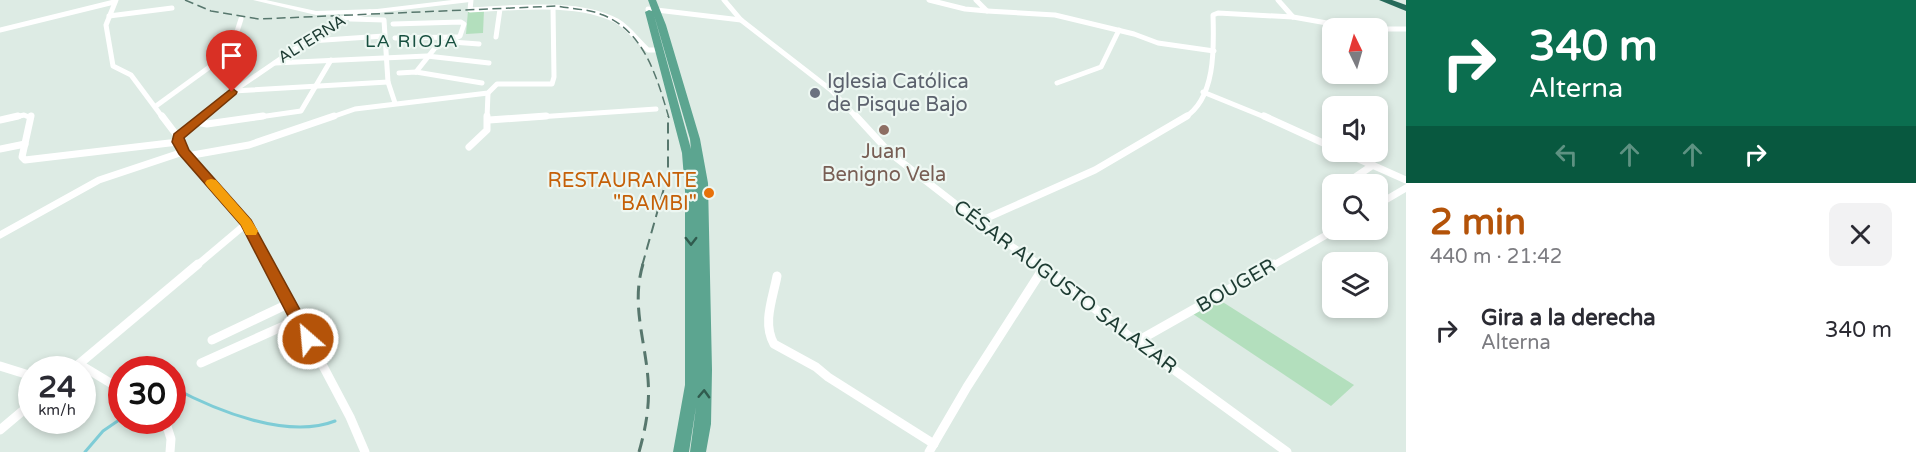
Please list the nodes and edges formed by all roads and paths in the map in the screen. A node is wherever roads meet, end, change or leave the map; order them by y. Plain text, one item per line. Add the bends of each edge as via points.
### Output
1 (256, 0) edge
2 (470, 0) edge
3 (724, 0) edge
4 (929, 0) edge
5 (959, 0) edge
6 (976, 0) edge
7 (1278, 0) edge
8 (1384, 0) edge
9 (115, 1) edge
10 (1404, 3) edge
11 (650, 4) edge
12 (554, 7) junction
13 (172, 8) dead end
14 (500, 9) junction
15 (965, 9) junction
16 (377, 11) junction
17 (987, 11) junction
18 (109, 16) junction
19 (1293, 17) junction
20 (241, 19) dead end
21 (337, 20) junction
22 (741, 20) junction
23 (1322, 22) edge
24 (393, 24) dead end
25 (658, 29) junction
26 (1388, 29) edge
27 (1406, 29) edge
28 (0, 30) edge
29 (1119, 30) junction
30 (384, 36) junction
31 (458, 37) junction
32 (496, 37) dead end
33 (395, 38) dead end
34 (309, 41) junction
35 (450, 42) junction
36 (479, 44) dead end
37 (659, 50) junction
38 (1214, 51) junction
39 (427, 56) junction
40 (386, 57) junction
41 (331, 60) junction
42 (274, 63) junction
43 (489, 63) dead end
44 (416, 72) junction
45 (399, 73) dead end
46 (877, 76) dead end
47 (388, 82) junction
48 (482, 82) dead end
49 (1057, 82) dead end
50 (314, 87) junction
51 (831, 90) junction
52 (232, 92) junction
53 (1203, 92) junction
54 (488, 93) junction
55 (394, 103) junction
56 (156, 106) junction
57 (656, 110) dead end
58 (0, 120) edge
59 (489, 120) junction
60 (196, 122) junction
61 (178, 139) junction
62 (1322, 143) edge
63 (25, 144) junction
64 (469, 147) dead end
65 (0, 149) edge
66 (185, 154) junction
67 (1366, 162) edge
68 (1373, 165) junction
69 (1360, 174) edge
70 (1406, 180) edge
71 (1406, 188) edge
72 (1388, 199) edge
73 (978, 222) junction
74 (247, 223) junction
75 (0, 236) edge
76 (1322, 237) edge
77 (1044, 267) junction
78 (777, 276) dead end
79 (290, 303) junction
80 (297, 320) junction
81 (212, 340) dead end
82 (1136, 342) junction
83 (88, 356) edge
84 (201, 363) dead end
85 (0, 366) edge
86 (18, 372) edge
87 (18, 415) edge
88 (0, 430) edge
89 (169, 434) edge
90 (932, 448) edge
91 (170, 452) edge
92 (365, 452) edge
93 (681, 452) edge
94 (698, 452) edge
95 (1287, 452) edge

1 - 16 street via 312,13
2 - 14 street via 470,10
2 - 16 street, ALTERNA
3 - 22 street, CÉSAR AUGUSTO SALAZAR
4 - 15 street
5 - 15 street
6 - 17 street
7 - 19 street
8 - 10 highway
9 - 18 street
9 - 28 street
11 - 22 street
11 - 25 main road
12 - 14 street
12 - 37 street via 609,16 648,51
12 - 54 street via 554,82 497,84
13 - 18 street
14 - 32 street
15 - 17 street
16 - 21 street, ALTERNA
17 - 29 street via 1049,14
18 - 56 street via 106,25 113,66 131,75
19 - 23 street
19 - 38 street via 1213,15
20 - 56 street via 233,44 211,66
21 - 30 street via 384,19
21 - 34 street, ALTERNA
22 - 51 street, CÉSAR AUGUSTO SALAZAR
24 - 31 street via 460,22 464,24
25 - 37 main road
94 -> 25 main road via 705,370 702,183 694,139
26 - 27 street
29 - 38 street via 1158,43
29 - 49 street via 1101,67
30 - 34 street
30 - 40 street
31 - 33 street
31 - 35 street
34 - 42 street, ALTERNA
35 - 36 street
35 - 39 street
37 -> 93 main road via 687,153 691,191 692,385
38 - 53 street
39 - 40 street
39 - 43 street
39 - 44 street
40 - 41 street
40 - 47 street
41 - 42 street
41 - 50 street
42 - 52 street, ALTERNA
44 - 45 street
44 - 48 street
46 - 51 street
47 - 50 street
47 - 55 street
50 - 52 street
50 - 60 street via 296,113
51 - 73 street, CÉSAR AUGUSTO SALAZAR via 879,143
52 - 60 street, ALTERNA
53 - 62 street
53 - 73 street via 1199,107 1189,115 1095,170
54 - 55 street
54 - 59 street
55 - 66 street via 345,111 249,145
56 - 61 street
57 - 59 street
58 - 63 street via 31,116
59 - 64 street via 482,137
60 - 61 street, ALTERNA
61 - 63 street via 33,160 22,158
61 - 66 street
63 - 65 street
66 - 74 street
66 - 75 street via 99,180
67 - 68 street
68 - 69 street
68 - 70 street
71 - 72 street
73 - 77 street, CÉSAR AUGUSTO SALAZAR
74 - 79 street
74 - 83 street
76 - 82 street, BOUGER
77 - 82 street, CÉSAR AUGUSTO SALAZAR
77 - 90 street
78 - 90 street via 770,340 816,367
79 - 80 street
79 - 81 street
80 - 84 street
80 - 92 street
82 - 95 street, CÉSAR AUGUSTO SALAZAR
85 - 86 street
87 - 88 street
89 - 91 street

